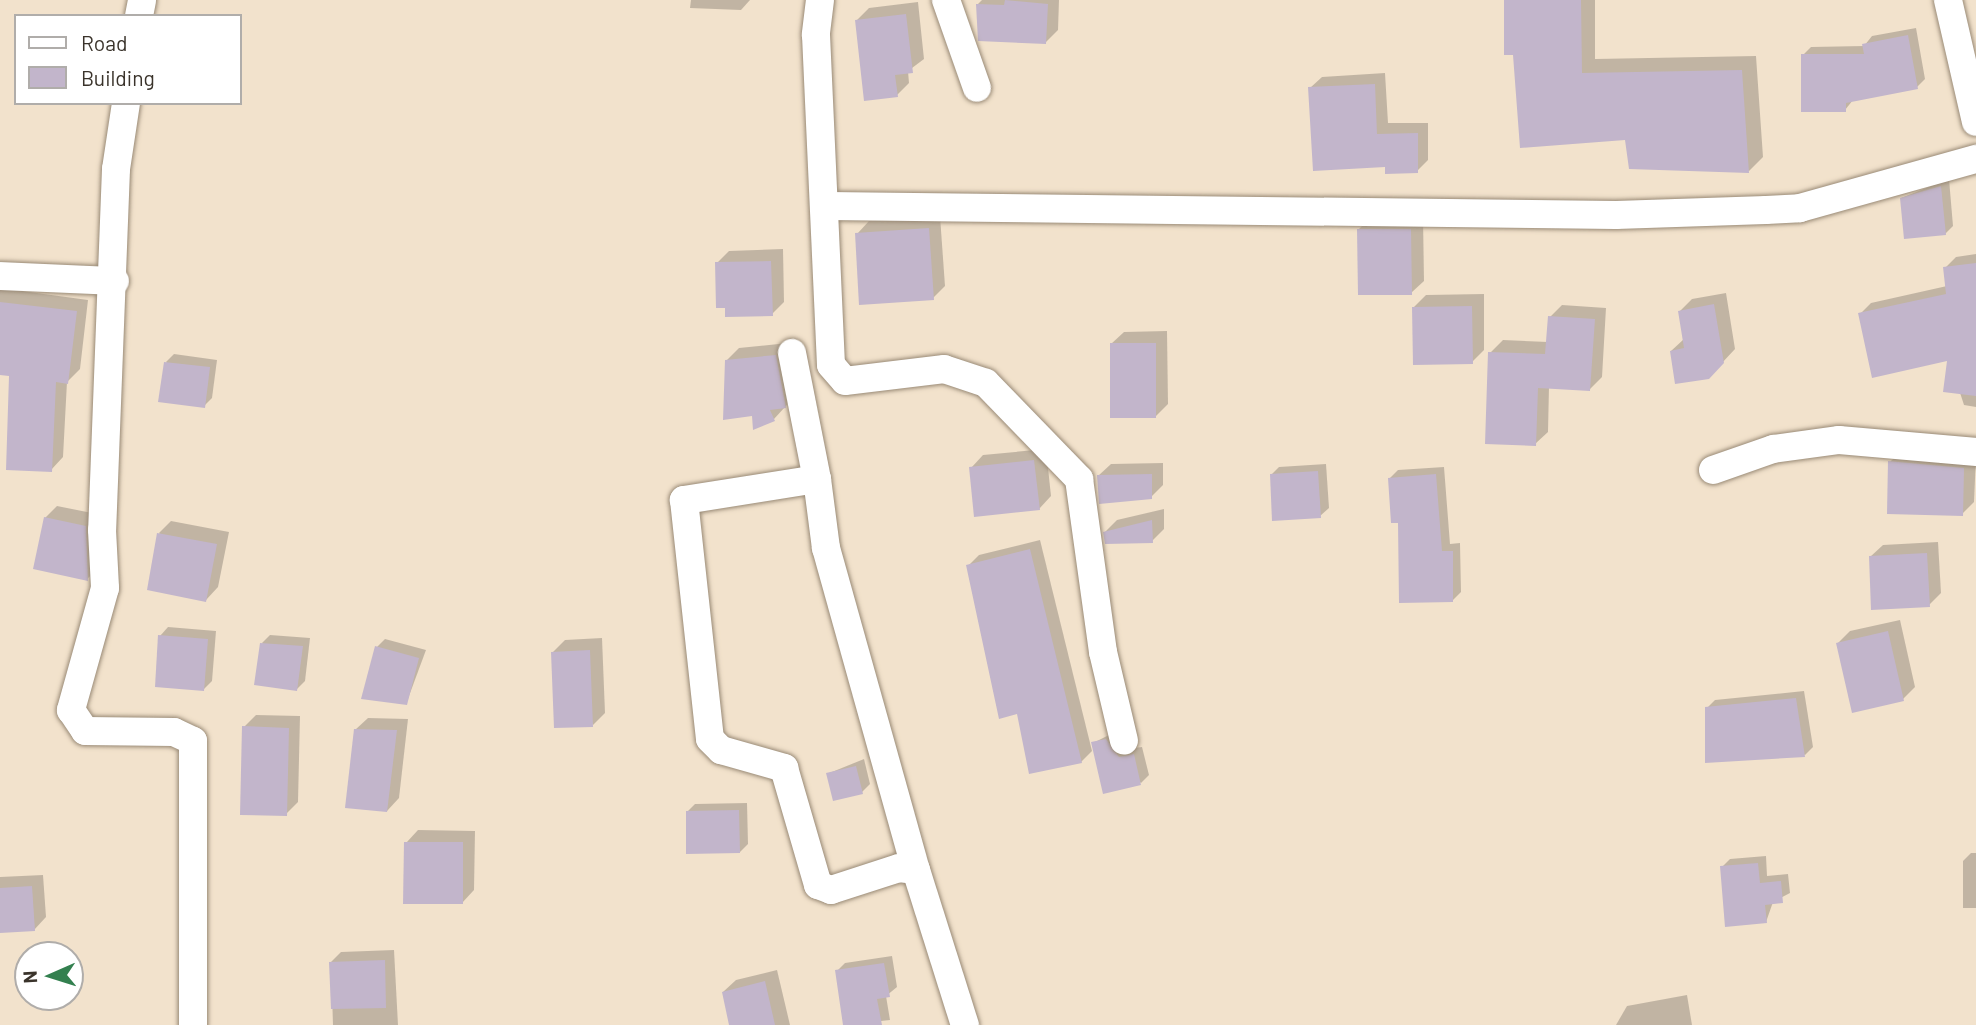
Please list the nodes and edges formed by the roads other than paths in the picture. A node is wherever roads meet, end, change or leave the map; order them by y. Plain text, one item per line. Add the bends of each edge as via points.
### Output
1 (820, 0) edge
2 (946, 0) edge
3 (1948, 0) edge
4 (978, 88) dead end
5 (125, 105) edge
6 (1976, 122) edge
7 (1976, 159) edge
8 (828, 206) junction
9 (0, 276) edge
10 (115, 281) junction
11 (792, 353) dead end
12 (1976, 452) edge
13 (1713, 470) dead end
14 (817, 479) junction
15 (1124, 741) dead end
16 (916, 870) junction
17 (193, 1025) edge
18 (965, 1025) edge

1 - 8 street via 816,36
2 - 4 street
3 - 6 street
5 - 10 street via 116,169
7 - 8 street via 1800,208 1766,210 1616,215
8 - 15 street via 831,365 845,381 944,369 986,383 1079,479 1103,652
9 - 10 street
10 - 17 street via 102,530 105,587 71,710 85,731 174,732 193,741
11 - 14 street
12 - 13 street via 1839,440 1773,449
14 - 16 street via 827,548
14 - 16 street via 684,500 710,739 721,750 784,768 818,885 831,890 899,868
16 - 18 street

